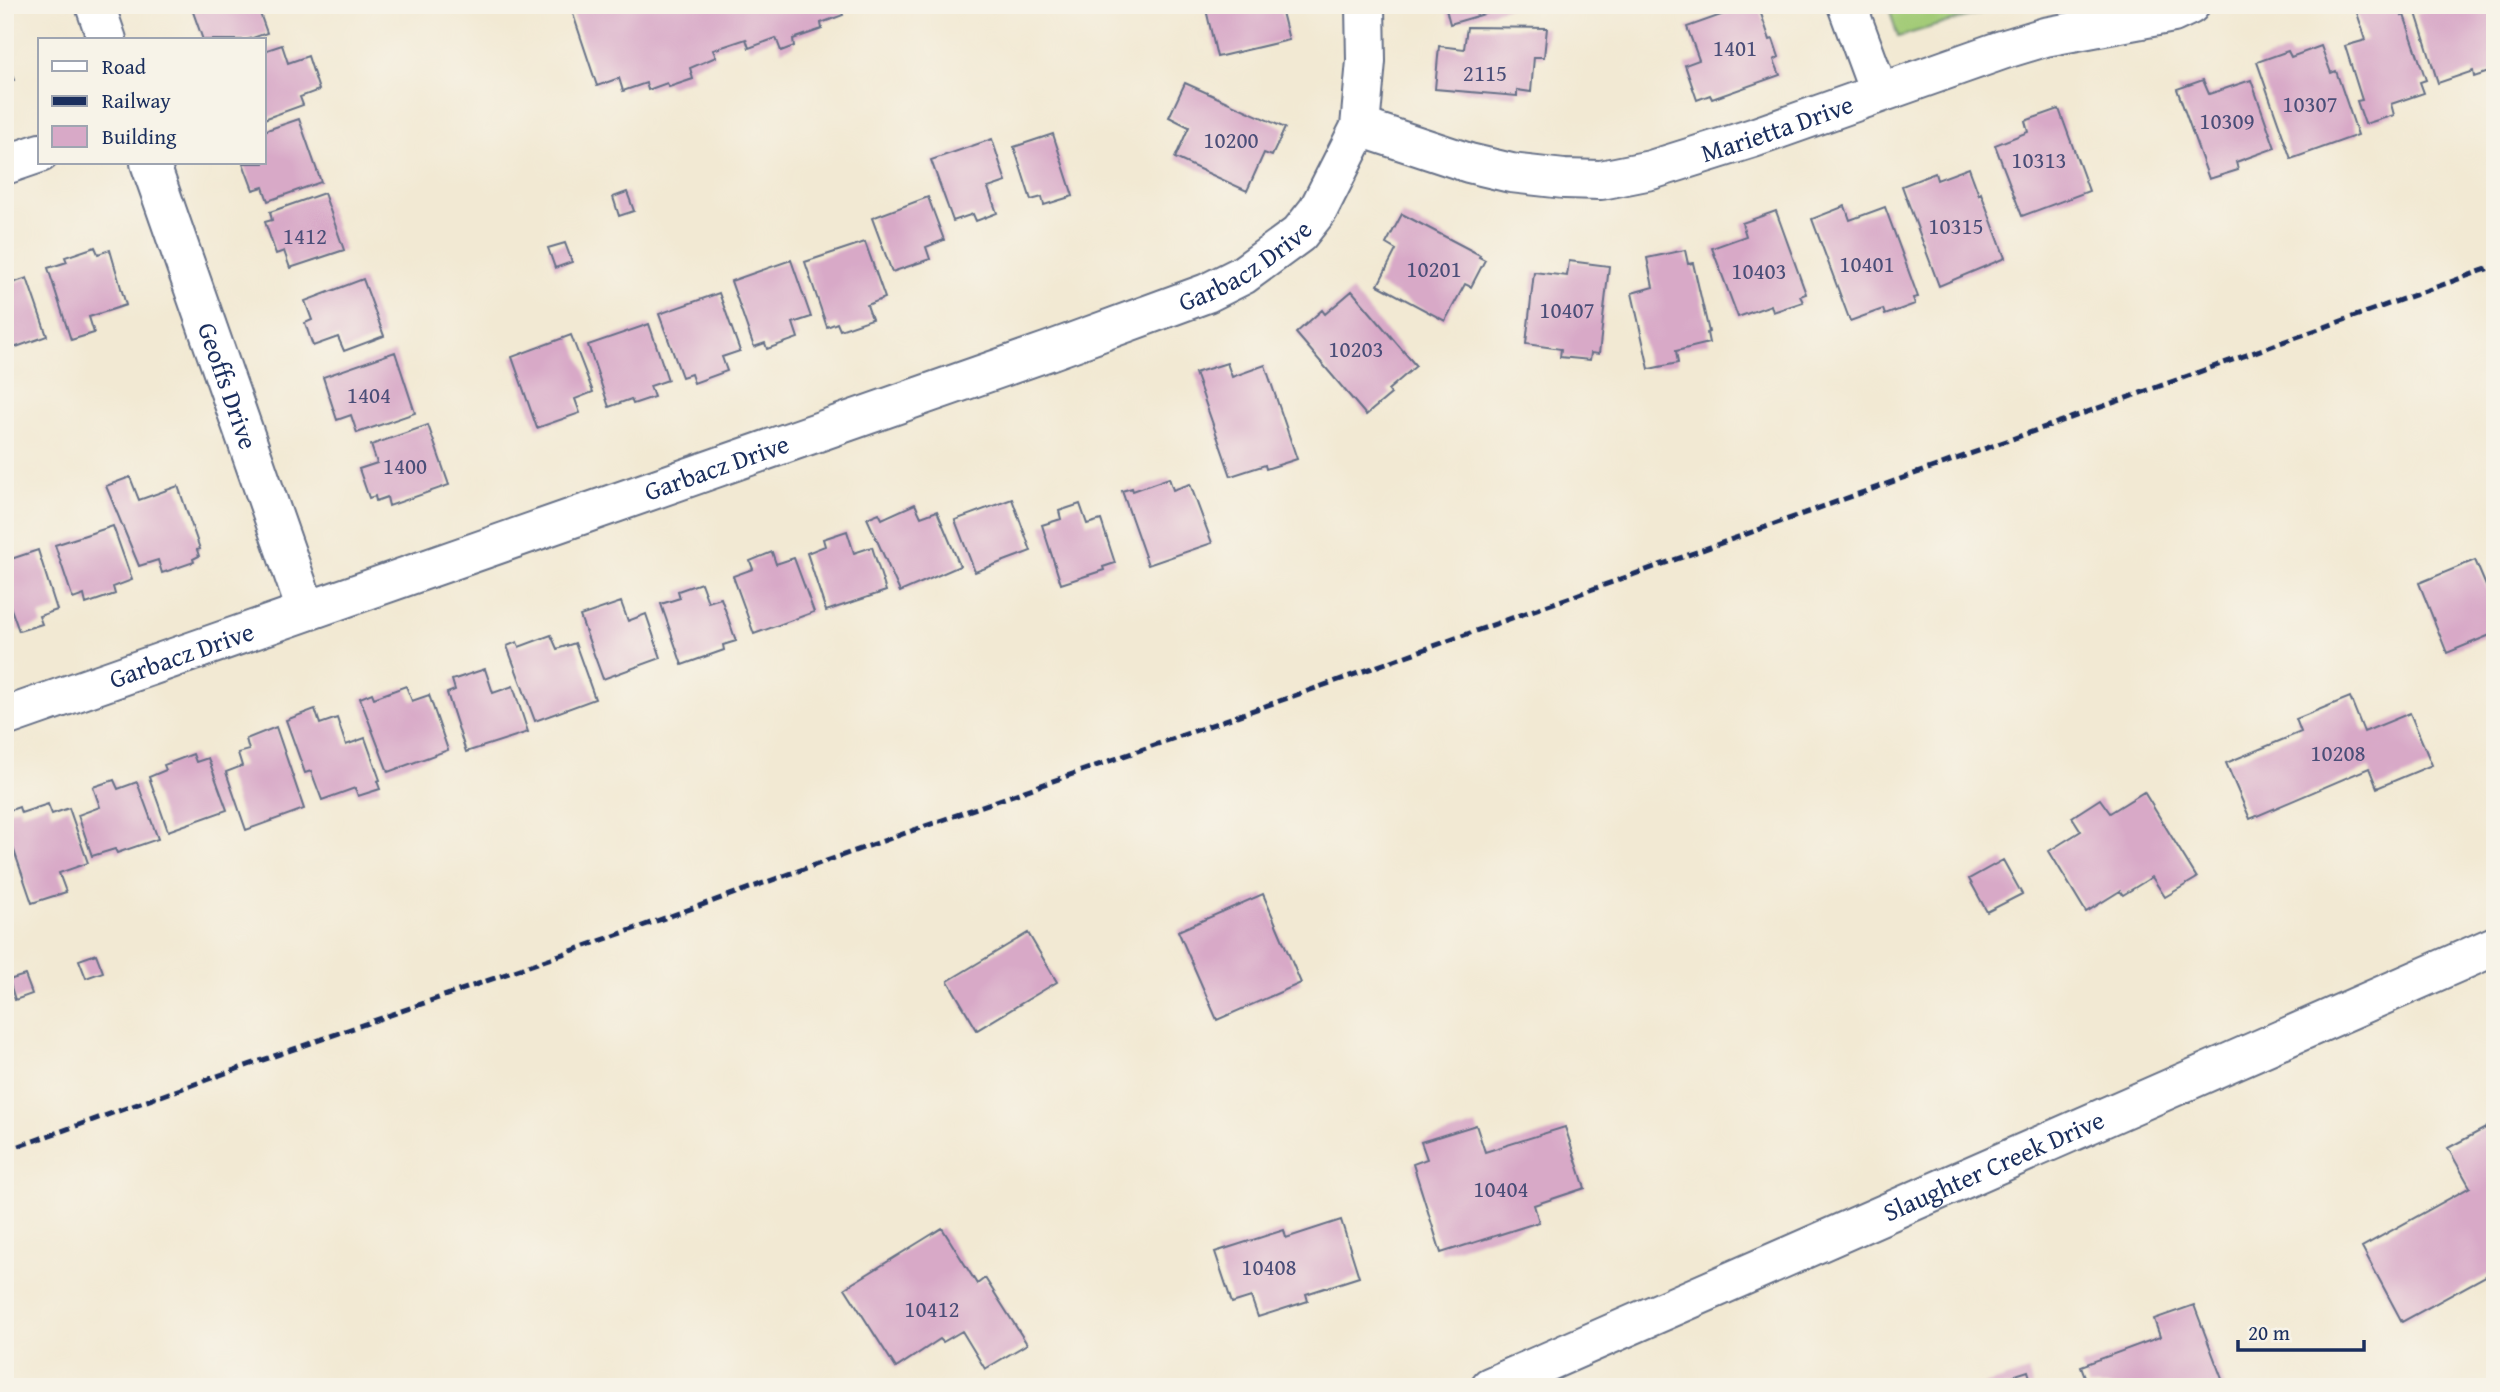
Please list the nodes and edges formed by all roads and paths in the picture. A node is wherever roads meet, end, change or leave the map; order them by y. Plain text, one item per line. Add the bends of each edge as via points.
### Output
1 (95, 5) edge
2 (1365, 5) edge
3 (1847, 5) edge
4 (2190, 5) edge
5 (106, 38) edge
6 (1879, 92) junction
7 (1360, 127) junction
8 (38, 154) edge
9 (150, 164) edge
10 (5, 165) edge
11 (306, 610) junction
12 (5, 717) edge
13 (2495, 946) edge
14 (1490, 1387) edge

1 - 5 street
2 - 7 street
3 - 6 street
4 - 6 street, Marietta Drive via 2173,13 2045,37
6 - 7 street, Marietta Drive via 1753,138 1651,170 1601,180 1500,170
7 - 11 street, Garbacz Drive via 1318,210 1298,234 1243,275 1207,293
8 - 10 street
9 - 11 street, Geoffs Drive
11 - 12 street, Garbacz Drive
13 - 14 street, Slaughter Creek Drive

